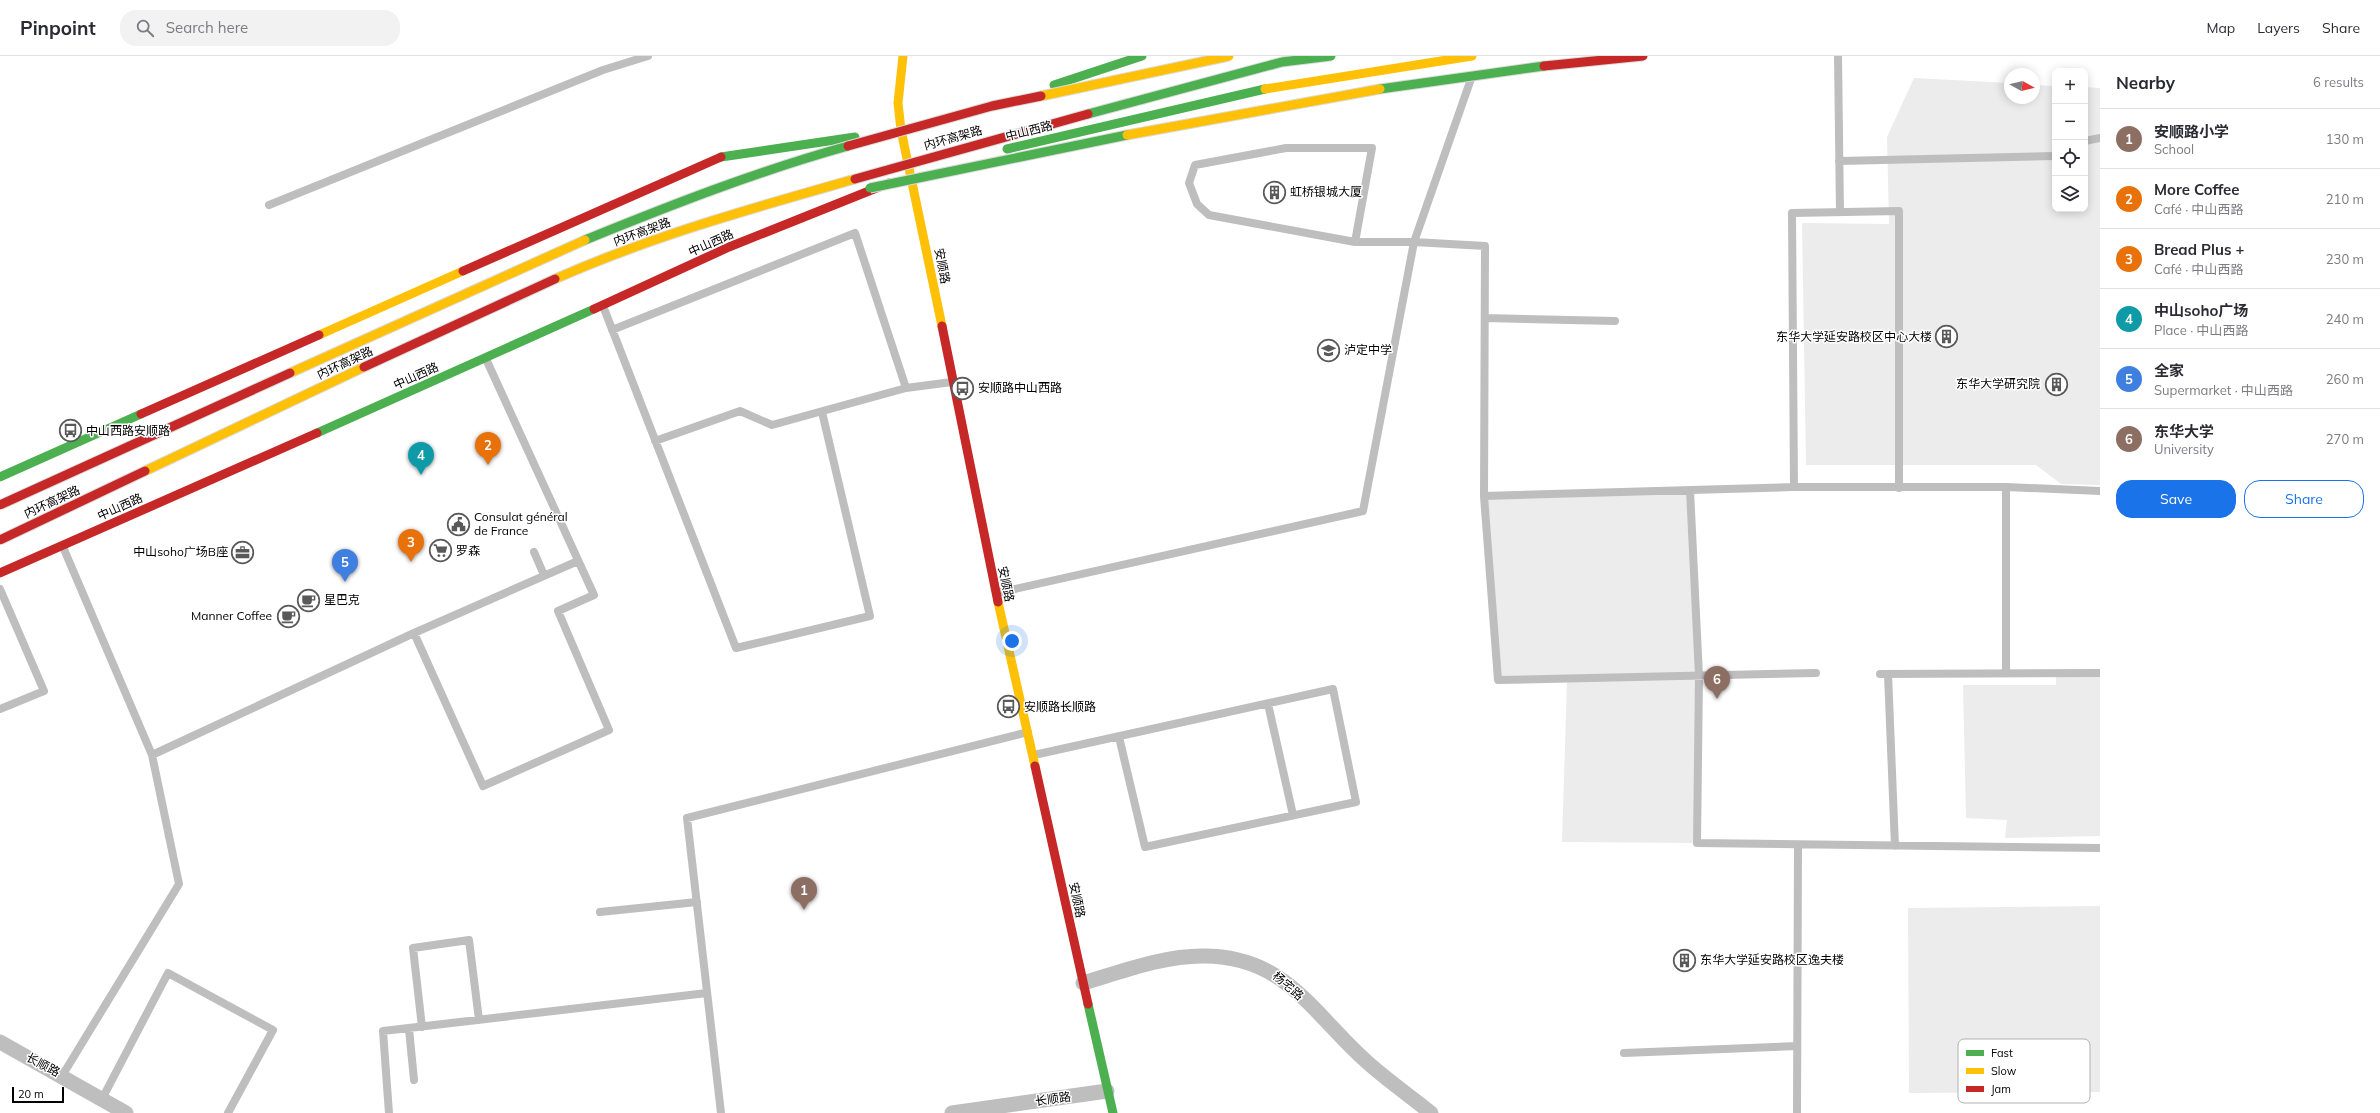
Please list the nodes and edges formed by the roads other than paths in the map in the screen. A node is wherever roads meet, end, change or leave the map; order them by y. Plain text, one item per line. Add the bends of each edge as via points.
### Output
1 (648, 56) edge
2 (903, 56) edge
3 (1142, 56) edge
4 (1217, 56) edge
5 (1229, 56) edge
6 (1331, 56) edge
7 (1472, 56) edge
8 (1643, 56) edge
9 (1838, 56) edge
10 (1472, 75) junction
11 (992, 106) junction
12 (900, 130) junction
13 (2100, 138) edge
14 (2088, 140) edge
15 (2052, 156) edge
16 (1839, 161) junction
17 (911, 174) junction
18 (269, 205) dead end
19 (1840, 212) junction
20 (695, 225) junction
21 (1355, 242) junction
22 (1414, 242) junction
23 (602, 305) junction
24 (1485, 318) junction
25 (1615, 321) dead end
26 (612, 330) junction
27 (486, 358) junction
28 (953, 382) junction
29 (906, 388) junction
30 (822, 412) junction
31 (655, 441) junction
32 (0, 477) edge
33 (1794, 487) junction
34 (2006, 487) junction
35 (1899, 488) junction
36 (1690, 490) junction
37 (2100, 491) edge
38 (1484, 496) junction
39 (0, 505) edge
40 (0, 540) edge
41 (62, 546) junction
42 (534, 552) dead end
43 (578, 561) junction
44 (0, 573) edge
45 (544, 574) junction
46 (0, 589) edge
47 (996, 594) junction
48 (414, 633) junction
49 (1816, 673) dead end
50 (2006, 673) junction
51 (2100, 673) edge
52 (1699, 676) junction
53 (1268, 704) junction
54 (0, 709) edge
55 (1028, 732) junction
56 (1119, 736) junction
57 (152, 755) junction
58 (1034, 755) junction
59 (1293, 816) junction
60 (1798, 845) junction
61 (1895, 846) junction
62 (2100, 848) edge
63 (697, 902) junction
64 (600, 912) dead end
65 (1084, 983) junction
66 (707, 993) junction
67 (479, 1020) junction
68 (422, 1028) junction
69 (409, 1029) junction
70 (0, 1042) edge
71 (1797, 1046) junction
72 (1624, 1053) dead end
73 (62, 1076) junction
74 (414, 1080) dead end
75 (1107, 1091) junction
76 (102, 1099) junction
77 (126, 1113) edge
78 (228, 1113) edge
79 (389, 1113) edge
80 (721, 1113) edge
81 (952, 1113) edge
82 (1113, 1113) edge
83 (1431, 1113) edge
84 (1797, 1113) edge

1 - 18 lane via 603,70
2 - 12 main road, 安顺路 via 898,103
3 - 11 main road, bridge
4 - 12 main road via 1172,64
5 - 11 main road, 内环高架路, bridge
6 - 20 main road, 内环高架路, bridge via 1274,64 977,143
7 - 17 main road, 中山西路 via 1275,86 1081,130
8 - 10 main road, bridge
9 - 16 lane
10 - 20 main road, bridge via 1234,114 1009,158
10 - 22 lane
11 - 39 main road, 内环高架路, bridge via 787,163 668,206 577,243
12 - 17 main road, 安顺路
12 - 32 main road via 717,158
13 - 14 lane
15 - 16 lane
16 - 19 lane
17 - 23 main road, 中山西路 via 729,247
17 - 28 main road, 安顺路
19 - 33 lane via 1792,213
19 - 35 lane via 1899,211
20 - 40 main road, 内环高架路, bridge via 605,257 506,300
21 - 21 lane via 1372,148 1286,148 1195,165 1189,183 1197,204 1208,215
21 - 22 lane
22 - 24 lane via 1485,246
22 - 47 lane via 1363,511
23 - 26 lane
23 - 27 main road, 中山西路
24 - 25 lane
24 - 38 lane
26 - 29 lane via 855,233
26 - 31 lane
27 - 41 main road, 中山西路
27 - 43 lane
28 - 29 lane
28 - 47 main road, 安顺路
29 - 30 lane
30 - 31 lane via 772,425 740,411
30 - 31 lane via 870,616 736,648
33 - 35 lane
33 - 36 lane
34 - 35 lane
34 - 37 lane
34 - 50 lane
36 - 38 lane
36 - 52 lane
38 - 52 lane via 1498,680
41 - 44 main road, 中山西路
41 - 57 lane
42 - 45 lane
43 - 45 lane
43 - 48 lane via 594,595 558,611 609,730 483,786
45 - 48 lane
46 - 54 lane via 44,691
47 - 55 main road, 安顺路
48 - 57 lane
49 - 52 lane
50 - 51 lane
50 - 61 lane via 1884,674
52 - 60 lane via 1697,843
53 - 56 lane
53 - 59 lane
53 - 59 lane via 1333,689 1356,802
55 - 58 main road, 安顺路
55 - 63 lane via 687,818
56 - 58 lane
56 - 59 lane via 1145,847
57 - 73 lane via 178,884
58 - 65 main road, 安顺路
60 - 61 lane
60 - 71 lane
61 - 62 lane
63 - 64 lane
63 - 66 lane
65 - 75 main road, 安顺路
65 - 83 street, 杨宅路 via 1153,963 1200,956 1234,958 1249,962 1284,980 1367,1063
66 - 67 lane
66 - 80 lane
67 - 68 lane
67 - 68 lane via 469,940 413,948
68 - 69 lane
69 - 74 lane
69 - 79 lane via 383,1031
70 - 73 street, 长顺路
71 - 72 lane
71 - 84 lane
73 - 76 street, 长顺路
75 - 81 street, 长顺路
75 - 82 main road, 安顺路
76 - 77 street, 长顺路
76 - 78 lane via 168,973 273,1030

